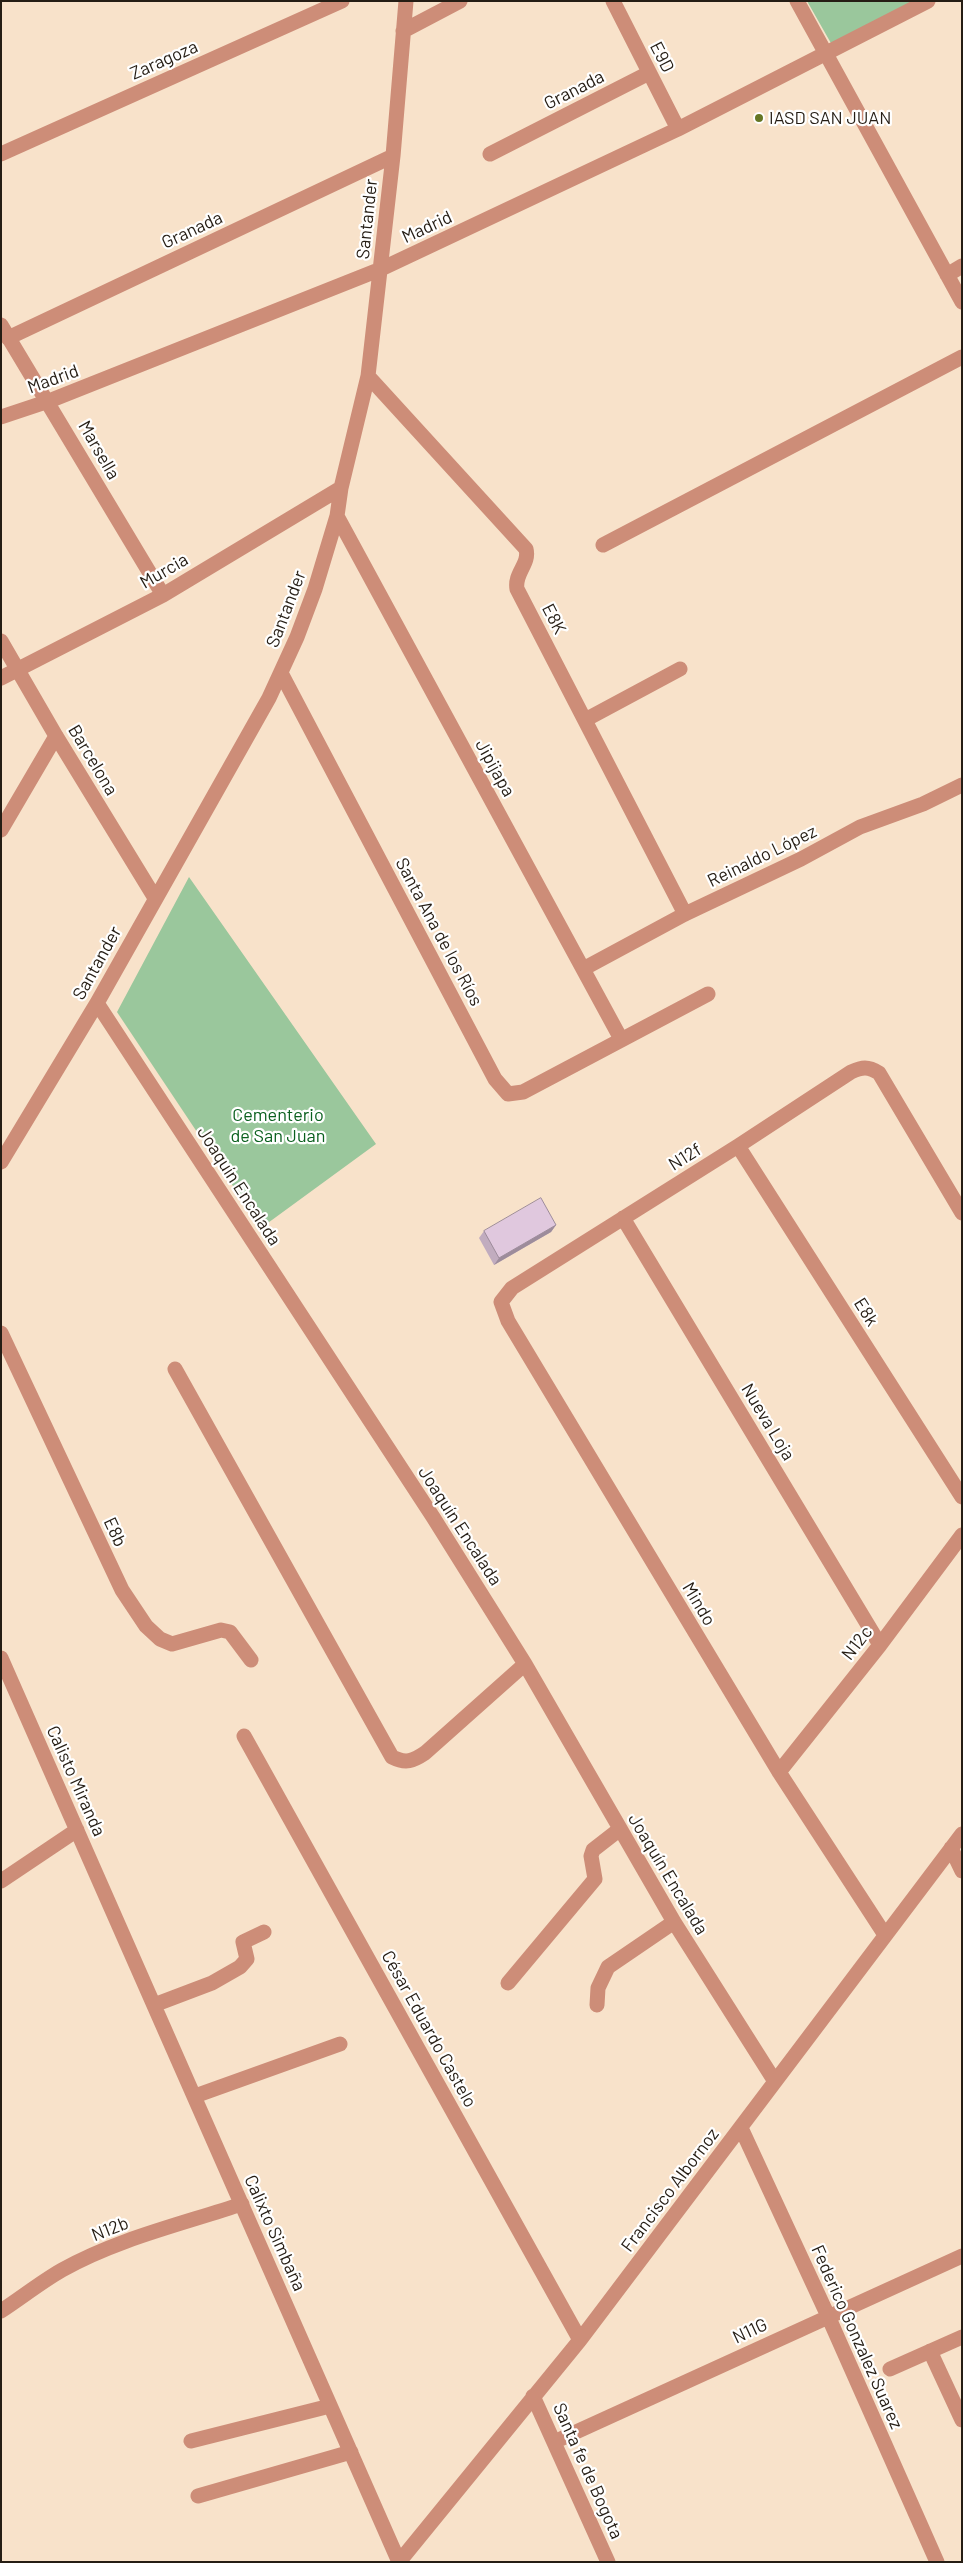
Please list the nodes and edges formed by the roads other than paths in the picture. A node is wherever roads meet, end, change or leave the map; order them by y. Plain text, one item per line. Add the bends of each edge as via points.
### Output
1 (342, 1) edge
2 (406, 1) edge
3 (460, 1) edge
4 (613, 1) edge
5 (797, 1) edge
6 (928, 1) edge
7 (403, 31) junction
8 (827, 54) junction
9 (649, 73) junction
10 (678, 129) junction
11 (1, 154) edge
12 (490, 154) dead end
13 (392, 156) junction
14 (962, 266) edge
15 (381, 269) junction
16 (947, 275) junction
17 (962, 302) edge
18 (5, 332) edge
19 (962, 358) edge
20 (368, 376) junction
21 (49, 401) junction
22 (1, 417) edge
23 (341, 488) junction
24 (337, 516) junction
25 (603, 545) dead end
26 (163, 595) junction
27 (1, 641) edge
28 (19, 668) junction
29 (680, 669) dead end
30 (281, 673) junction
31 (1, 678) edge
32 (585, 720) junction
33 (56, 736) junction
34 (962, 785) edge
35 (1, 830) edge
36 (155, 898) junction
37 (685, 914) junction
38 (583, 969) junction
39 (708, 994) dead end
40 (97, 1003) junction
41 (621, 1038) junction
42 (738, 1146) junction
43 (1, 1162) edge
44 (962, 1213) edge
45 (623, 1218) junction
46 (512, 1288) joint
47 (1, 1333) edge
48 (175, 1369) dead end
49 (962, 1497) edge
50 (962, 1535) edge
51 (880, 1645) junction
52 (1, 1658) edge
53 (251, 1660) dead end
54 (525, 1664) junction
55 (6, 1683) edge
56 (244, 1736) dead end
57 (779, 1772) junction
58 (620, 1829) junction
59 (77, 1830) junction
60 (962, 1834) edge
61 (951, 1848) junction
62 (962, 1871) edge
63 (1, 1881) edge
64 (116, 1920) joint
65 (674, 1922) junction
66 (264, 1932) dead end
67 (885, 1935) junction
68 (508, 1983) dead end
69 (597, 2005) dead end
70 (154, 2006) junction
71 (340, 2044) dead end
72 (774, 2080) junction
73 (194, 2096) junction
74 (741, 2128) junction
75 (242, 2204) junction
76 (962, 2256) edge
77 (1, 2311) edge
78 (828, 2316) junction
79 (962, 2337) edge
80 (580, 2340) junction
81 (930, 2351) junction
82 (890, 2369) dead end
83 (533, 2396) junction
84 (330, 2406) junction
85 (962, 2420) edge
86 (191, 2441) dead end
87 (554, 2442) junction
88 (350, 2452) junction
89 (198, 2496) dead end
90 (399, 2562) edge
91 (608, 2562) edge
92 (937, 2562) edge

1 - 11 street, Zaragoza
2 - 7 street, Santander
3 - 7 street
4 - 9 street, E9D
5 - 8 street
6 - 8 street, Madrid
7 - 13 street, Santander
8 - 10 street, Madrid
8 - 16 street
9 - 10 street, E9D
9 - 12 street, Granada
10 - 15 street, Madrid
13 - 15 street, Santander
13 - 18 street, Granada
14 - 16 street
15 - 20 street, Santander
15 - 21 street, Madrid
16 - 17 street
18 - 21 street, Marsella
19 - 25 street
20 - 23 street, Santander
20 - 32 street, E8K via 526,549 517,588
21 - 22 street, Madrid
21 - 26 street, Marsella
23 - 24 street, Santander
23 - 26 street, Murcia
24 - 30 street, Santander via 315,589
24 - 38 street, Jipijapa
26 - 28 street, Murcia
27 - 28 street, Barcelona
28 - 31 street, Murcia
28 - 33 street, Barcelona
29 - 32 street
30 - 36 street, Santander
30 - 41 street, Santa Ana de los Ríos via 502,1088 508,1094 523,1092
32 - 37 street, E8K
33 - 35 street
33 - 36 street, Barcelona
34 - 37 street, Reinaldo López via 923,804 860,827
36 - 40 street, Santander
37 - 38 street, Reinaldo López
38 - 41 street, Jipijapa
39 - 41 street
40 - 43 street, Santander
40 - 54 street, Joaquín Encalada via 433,1517
42 - 44 street, N12f via 851,1072 870,1068 879,1073
42 - 45 street, N12f
42 - 49 street, E8k
45 - 46 street, N12f
45 - 51 street, Nueva Loja
46 - 57 street, Mindo via 501,1302 508,1321
47 - 53 street, E8b via 105,1556 135,1612 152,1633 172,1644 222,1630 230,1632
48 - 54 street via 392,1757 402,1763 425,1753
50 - 51 street, N12c
51 - 57 street, N12c
52 - 55 street, Calisto Miranda
54 - 58 street, Joaquín Encalada
55 - 59 street, Calisto Miranda
56 - 80 street, César Eduardo Castelo
57 - 67 street, Mindo
58 - 65 street, Joaquín Encalada
58 - 68 street via 593,1850 594,1879
59 - 63 street
59 - 64 street, Calisto Miranda
60 - 61 street, Francisco Albornoz
61 - 62 street
61 - 67 street, Francisco Albornoz
64 - 70 street, Calixto Simbaña
65 - 69 street via 608,1967 598,1988
65 - 72 street, Joaquín Encalada
66 - 70 street via 243,1942 247,1958 227,1975
67 - 72 street, Francisco Albornoz
70 - 73 street, Calixto Simbaña
71 - 73 street
72 - 74 street, Francisco Albornoz
73 - 75 street, Calixto Simbaña
74 - 78 street, Federico Gonzalez Suarez
74 - 80 street, Francisco Albornoz
75 - 77 street, N12b via 115,2246 61,2270
75 - 84 street, Calixto Simbaña
76 - 78 street, N11G
78 - 87 street, N11G
78 - 92 street, Federico Gonzalez Suarez
79 - 81 street
80 - 83 street, Francisco Albornoz
81 - 82 street
81 - 85 street
83 - 87 street, Santa fe de Bogota
83 - 90 street, Francisco Albornoz
84 - 86 street
84 - 88 street, Calixto Simbaña
87 - 91 street, Santa fe de Bogota
88 - 89 street
88 - 90 street, Calixto Simbaña

